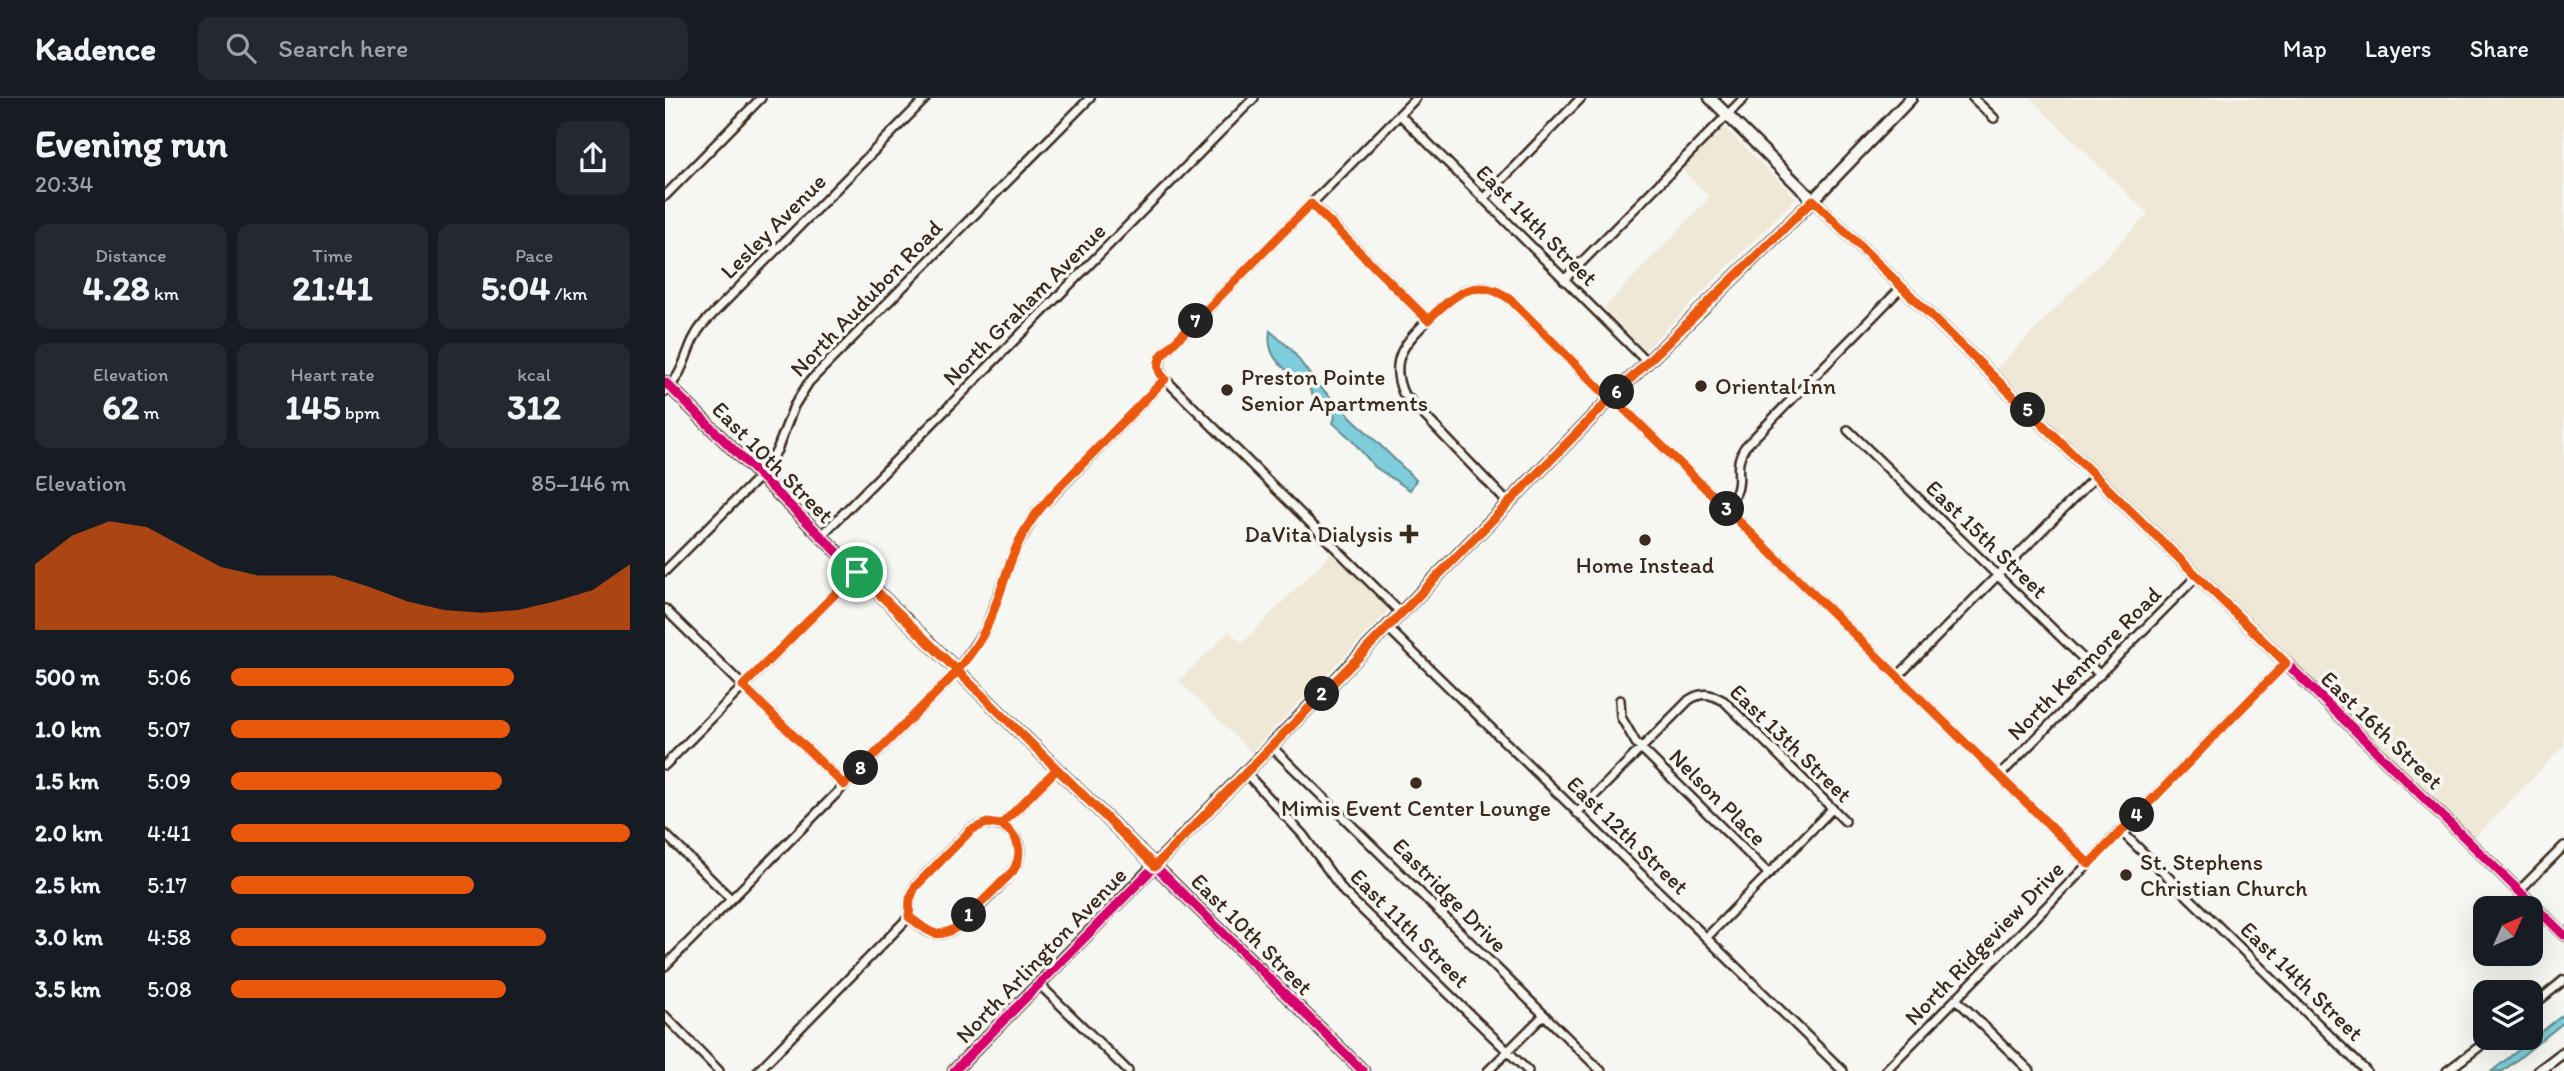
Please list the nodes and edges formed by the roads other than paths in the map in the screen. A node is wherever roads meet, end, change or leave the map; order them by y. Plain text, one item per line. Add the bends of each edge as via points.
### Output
1 (761, 98) edge
2 (926, 98) edge
3 (1090, 98) edge
4 (1254, 98) edge
5 (1416, 98) edge
6 (1581, 98) edge
7 (1710, 98) edge
8 (1744, 98) edge
9 (1911, 98) edge
10 (1973, 98) edge
11 (1399, 115) junction
12 (1727, 115) junction
13 (1994, 118) dead end
14 (665, 196) edge
15 (1483, 199) junction
16 (1813, 200) junction
17 (1311, 204) junction
18 (1564, 280) junction
19 (1902, 287) junction
20 (1428, 320) junction
21 (1647, 362) junction
22 (1165, 379) junction
23 (667, 387) edge
24 (1611, 398) junction
25 (1848, 430) dead end
26 (760, 476) junction
27 (2096, 476) junction
28 (1508, 503) junction
29 (1725, 508) junction
30 (821, 536) junction
31 (665, 571) edge
32 (857, 572) junction
33 (1998, 576) junction
34 (2197, 576) junction
35 (665, 609) edge
36 (1401, 613) junction
37 (1387, 627) junction
38 (2286, 663) junction
39 (957, 670) junction
40 (2099, 675) junction
41 (1898, 677) junction
42 (743, 686) junction
43 (1620, 701) dead end
44 (1271, 746) junction
45 (1641, 748) junction
46 (665, 765) edge
47 (1057, 769) junction
48 (1246, 773) junction
49 (1999, 776) junction
50 (844, 785) junction
51 (1832, 809) junction
52 (1577, 813) junction
53 (1845, 821) dead end
54 (1001, 825) junction
55 (2121, 831) junction
56 (665, 834) edge
57 (2564, 846) edge
58 (2089, 864) junction
59 (1155, 866) junction
60 (1769, 874) junction
61 (2519, 891) junction
62 (731, 899) junction
63 (909, 917) junction
64 (2564, 935) edge
65 (1706, 938) junction
66 (665, 966) edge
67 (2564, 980) edge
68 (1040, 985) junction
69 (2543, 997) edge
70 (1956, 999) junction
71 (1544, 1015) junction
72 (665, 1016) edge
73 (2475, 1050) edge
74 (1508, 1051) junction
75 (2564, 1052) edge
76 (719, 1071) edge
77 (758, 1071) edge
78 (954, 1071) edge
79 (1128, 1071) edge
80 (1363, 1071) edge
81 (1488, 1071) edge
82 (1528, 1071) edge
83 (1601, 1071) edge
84 (1843, 1071) edge
85 (1885, 1071) edge
86 (2030, 1071) edge
87 (2367, 1071) edge
88 (2447, 1071) edge
89 (2539, 1071) edge

1 - 14 street
2 - 23 street, Lesley Avenue via 704,323 681,373
3 - 26 street, North Audubon Road via 809,382
4 - 30 street, North Graham Avenue
5 - 11 street
6 - 15 street
7 - 12 main road, East 16th Street
8 - 12 street
9 - 16 main road, North Arlington Avenue
10 - 13 street
11 - 15 street, East 14th Street
11 - 17 street
12 - 16 main road, East 16th Street
12 - 18 street
15 - 18 street, East 14th Street
16 - 19 street, East 16th Street
16 - 21 main road, North Arlington Avenue
17 - 20 street
17 - 22 street via 1162,355 1160,374
18 - 21 street, East 14th Street
19 - 27 street, East 16th Street
19 - 29 street via 1745,447 1738,463 1739,489
20 - 24 street via 1460,292 1495,291 1511,300
20 - 28 street via 1400,355 1397,373 1403,393
21 - 24 main road, North Arlington Avenue
22 - 36 street
22 - 39 street via 1032,519 1016,548 985,631
23 - 26 main road, East 10th Street
24 - 28 main road, North Arlington Avenue
24 - 29 street
25 - 33 street, East 15th Street
26 - 30 main road, East 10th Street
26 - 31 street, North Audubon Road
27 - 33 street
27 - 34 street, East 16th Street
28 - 36 main road, North Arlington Avenue
29 - 41 street
30 - 32 main road, East 10th Street
32 - 39 main road, East 10th Street
32 - 42 street
33 - 40 street, East 15th Street
33 - 41 street
34 - 38 street, East 16th Street
34 - 40 street, North Kenmore Road
35 - 42 street
36 - 37 main road, North Arlington Avenue
37 - 44 main road, North Arlington Avenue
37 - 52 street, East 12th Street
38 - 55 street, North Ridgeview Drive
38 - 61 street, East 16th Street
39 - 47 main road, East 10th Street
39 - 50 street
40 - 49 street, North Kenmore Road
41 - 49 street
42 - 46 street
42 - 50 street
43 - 45 street, Nelson Place via 1621,717
44 - 48 main road, North Arlington Avenue
44 - 71 street, Eastridge Drive
45 - 51 street, East 13th Street via 1691,698 1709,694 1724,701
45 - 52 street
45 - 60 street, Nelson Place
47 - 54 street
47 - 59 main road, East 10th Street
48 - 59 main road, North Arlington Avenue
48 - 74 street, East 11th Street via 1303,835 1344,892
49 - 58 street
50 - 62 street
51 - 53 street, East 13th Street
51 - 60 street
52 - 65 street, East 12th Street
54 - 63 street via 987,823 971,830 915,887
54 - 63 street via 1018,843 1019,861 960,925 933,933
55 - 58 street, North Ridgeview Drive
55 - 87 street, East 14th Street
56 - 62 street
57 - 61 street
58 - 70 street, North Ridgeview Drive
59 - 68 main road, North Arlington Avenue
59 - 80 main road, East 10th Street
60 - 65 street
61 - 64 street, East 16th Street
62 - 66 street
63 - 77 street
65 - 84 street, East 12th Street
67 - 69 street
68 - 78 main road, North Arlington Avenue
68 - 79 street
70 - 85 street, North Ridgeview Drive
70 - 86 street
71 - 74 street
71 - 83 street, Eastridge Drive
72 - 76 street
73 - 88 street
74 - 81 street
74 - 82 street, East 11th Street
75 - 89 street

